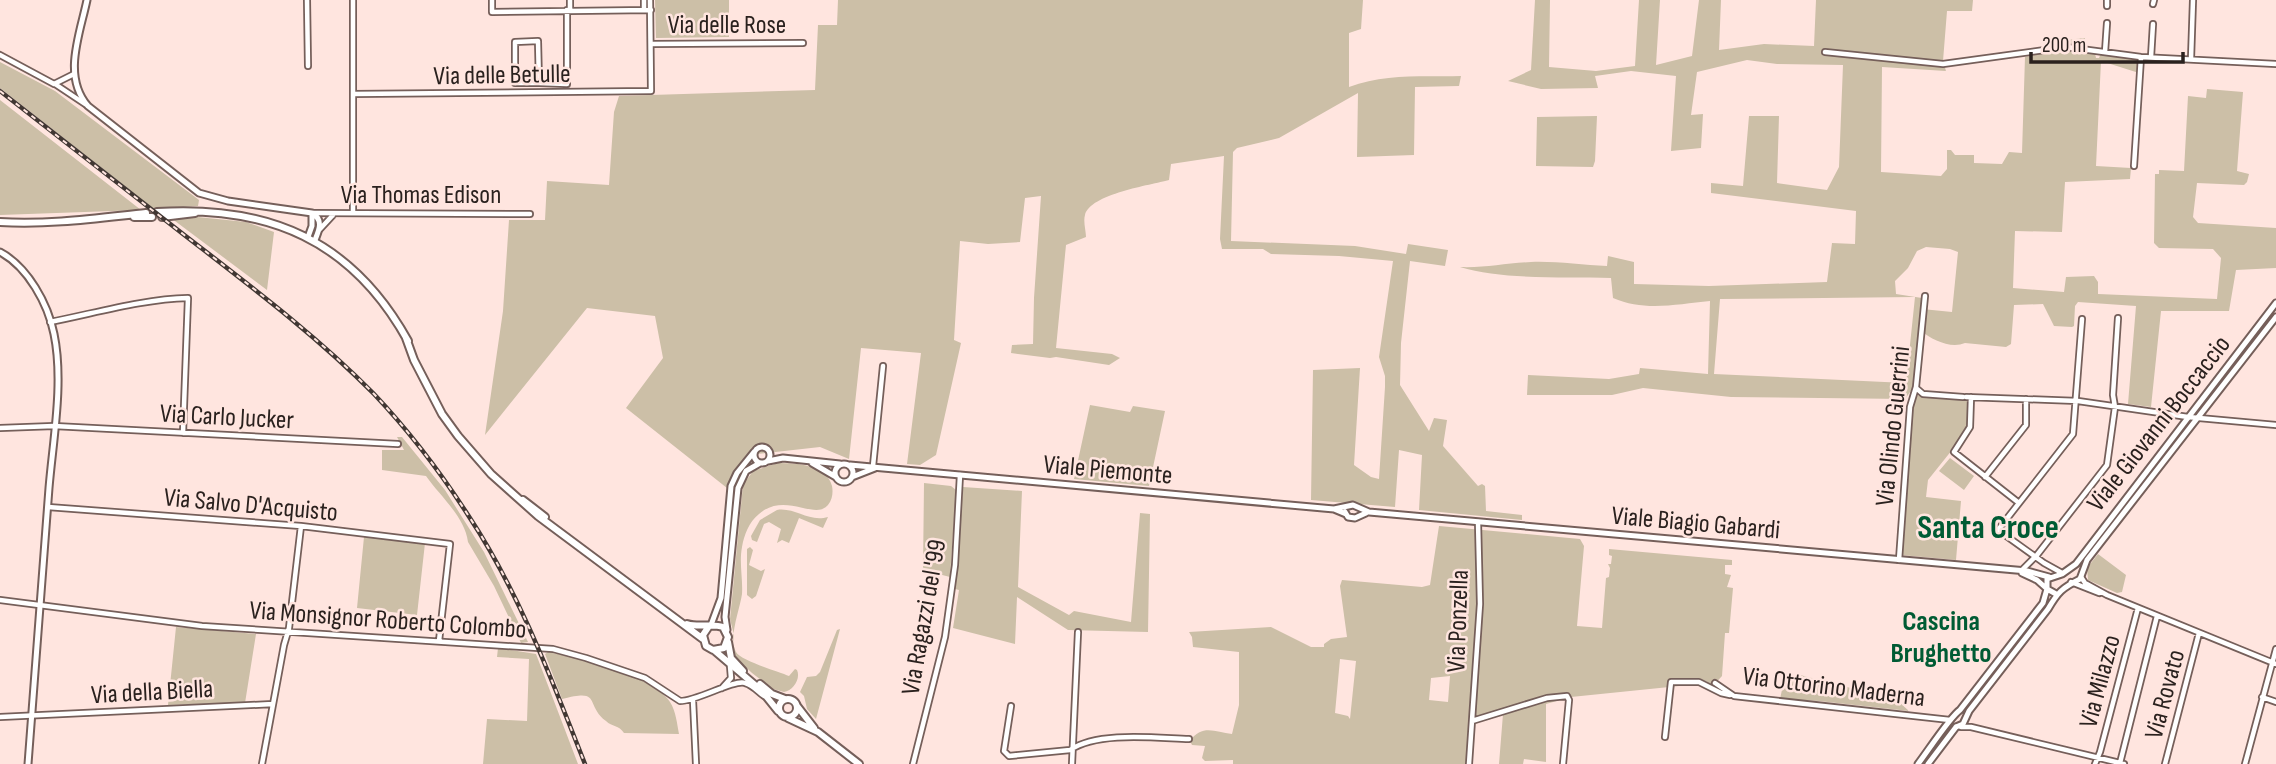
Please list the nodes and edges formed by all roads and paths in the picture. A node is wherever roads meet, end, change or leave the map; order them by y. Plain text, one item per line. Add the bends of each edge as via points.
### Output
1 (87, 0) edge
2 (307, 0) edge
3 (354, 0) edge
4 (492, 0) edge
5 (570, 0) edge
6 (644, 0) edge
7 (650, 0) edge
8 (2193, 0) edge
9 (569, 10) junction
10 (644, 10) junction
11 (650, 10) junction
12 (2107, 23) dead end
13 (2153, 24) dead end
14 (803, 43) dead end
15 (651, 44) junction
16 (1825, 52) dead end
17 (2105, 52) junction
18 (0, 55) edge
19 (2141, 57) junction
20 (2151, 57) junction
21 (2191, 59) junction
22 (2276, 64) edge
23 (308, 66) dead end
24 (74, 74) junction
25 (539, 83) junction
26 (54, 84) junction
27 (651, 91) joint
28 (354, 94) junction
29 (88, 106) junction
30 (2134, 166) dead end
31 (312, 213) junction
32 (354, 213) junction
33 (337, 214) junction
34 (530, 214) dead end
35 (0, 222) edge
36 (319, 230) junction
37 (308, 237) junction
38 (315, 240) junction
39 (0, 252) edge
40 (1924, 296) dead end
41 (2276, 303) edge
42 (2276, 317) edge
43 (2118, 318) dead end
44 (2082, 319) dead end
45 (50, 321) junction
46 (883, 366) dead end
47 (1916, 387) junction
48 (1967, 397) junction
49 (2026, 400) junction
50 (2075, 401) junction
51 (2115, 407) junction
52 (2188, 417) junction
53 (2198, 417) junction
54 (2276, 425) edge
55 (54, 426) junction
56 (0, 428) edge
57 (183, 433) junction
58 (398, 444) dead end
59 (769, 451) junction
60 (754, 452) junction
61 (782, 458) junction
62 (768, 461) junction
63 (806, 461) junction
64 (760, 463) junction
65 (840, 464) junction
66 (850, 466) junction
67 (876, 467) junction
68 (960, 475) junction
69 (836, 477) junction
70 (852, 477) junction
71 (1985, 477) junction
72 (2019, 503) junction
73 (1348, 506) junction
74 (48, 507) junction
75 (1358, 508) junction
76 (1334, 509) junction
77 (1369, 512) junction
78 (1346, 514) junction
79 (1357, 516) junction
80 (1478, 522) junction
81 (301, 526) junction
82 (2035, 557) junction
83 (1899, 560) junction
84 (2044, 563) junction
85 (2071, 566) junction
86 (2020, 572) junction
87 (2063, 573) junction
88 (2082, 575) junction
89 (2049, 577) junction
90 (2071, 582) junction
91 (2047, 589) junction
92 (2056, 594) junction
93 (2107, 595) junction
94 (0, 600) edge
95 (40, 605) junction
96 (2138, 608) junction
97 (2157, 616) junction
98 (682, 623) junction
99 (710, 626) junction
100 (287, 632) junction
101 (1078, 632) dead end
102 (727, 633) junction
103 (2199, 633) junction
104 (703, 639) junction
105 (439, 641) junction
106 (728, 642) junction
107 (2276, 649) edge
108 (713, 650) junction
109 (2273, 663) edge
110 (730, 665) junction
111 (1716, 683) dead end
112 (721, 690) junction
113 (1734, 696) junction
114 (2262, 696) junction
115 (769, 697) junction
116 (785, 699) junction
117 (692, 700) junction
118 (2276, 702) edge
119 (274, 704) junction
120 (796, 705) junction
121 (1011, 706) dead end
122 (778, 711) junction
123 (1955, 713) junction
124 (31, 716) junction
125 (0, 717) edge
126 (788, 718) junction
127 (1964, 719) junction
128 (1472, 721) junction
129 (1950, 721) junction
130 (1958, 727) junction
131 (1971, 727) junction
132 (818, 732) junction
133 (1665, 737) dead end
134 (1189, 739) dead end
135 (1073, 749) junction
136 (2098, 757) junction
137 (2122, 763) edge
138 (28, 764) edge
139 (262, 764) edge
140 (696, 764) edge
141 (859, 764) edge
142 (913, 764) edge
143 (1072, 764) edge
144 (1469, 764) edge
145 (1563, 764) edge
146 (1918, 764) edge
147 (1928, 764) edge
148 (2095, 764) edge
149 (2165, 764) edge
150 (2245, 764) edge

1 - 24 street
2 - 23 street
3 - 28 street
4 - 9 street, Via delle Rose via 492,12
5 - 9 street
6 - 10 street, Via delle Rose
7 - 11 street, Via delle Rose
8 - 21 street
9 - 10 street, Via delle Rose
9 - 25 street via 567,83
10 - 11 street, Via delle Rose
11 - 15 street, Via delle Rose
12 - 17 street
13 - 20 street
14 - 15 street, Via delle Rose
15 - 27 street, Via delle Rose
16 - 17 street via 1945,64 2065,47
17 - 19 street
18 - 26 street
19 - 20 street
19 - 30 street
20 - 21 street
21 - 22 street
24 - 26 street
24 - 29 street via 77,90
25 - 25 street via 538,41 515,42 515,83
26 - 29 street
27 - 28 street, Via delle Betulle
28 - 32 street
29 - 31 street via 200,192 228,201
31 - 33 street, Via Thomas Edison
31 - 36 street via 318,217
31 - 37 street
32 - 33 street, Via Thomas Edison
32 - 34 street, Via Thomas Edison
33 - 36 street via 327,218
35 - 37 main road via 200,211 264,220
36 - 38 street
37 - 38 main road
38 - 98 main road via 344,260 389,309 466,443 500,483
39 - 45 street via 29,279
40 - 47 street, Via Olindo Guerrini
41 - 52 street, Viale Giovanni Boccaccio
42 - 53 street, Viale Giovanni Boccaccio
43 - 51 street
44 - 50 street
45 - 55 street via 57,355
45 - 57 street via 157,299 188,298
46 - 67 street
47 - 48 street via 1923,394
47 - 83 street, Via Olindo Guerrini via 1910,407
48 - 49 street
48 - 71 street via 1970,429 1954,452
49 - 50 street
49 - 71 street via 2025,425
50 - 51 street
50 - 72 street via 2072,435
51 - 52 street
51 - 82 street via 2107,465
52 - 53 street
52 - 85 street, Viale Giovanni Boccaccio
53 - 54 street
53 - 88 street, Viale Giovanni Boccaccio via 2087,560
55 - 56 street, Via Carlo Jucker
55 - 57 street, Via Carlo Jucker
55 - 74 street
57 - 58 street, Via Carlo Jucker
59 - 60 street via 761,447
59 - 61 street
59 - 62 street
60 - 64 street
60 - 99 street via 732,484 721,598
61 - 62 street
61 - 63 street
62 - 64 street
63 - 65 street
63 - 69 street
64 - 102 street via 746,471 738,488
65 - 66 street
65 - 69 street
66 - 67 street, Viale Piemonte
66 - 70 street
67 - 68 street, Viale Piemonte
67 - 70 street, Viale Piemonte
68 - 76 street, Viale Piemonte
68 - 142 street, Via Ragazzi del '99 via 945,637
69 - 70 street via 845,482
71 - 72 street
72 - 82 street via 1998,530
73 - 75 street
73 - 76 street, Viale Piemonte
73 - 78 street
74 - 81 street, Via Salvo D'Acquisto
74 - 95 street
75 - 77 street, Viale Biagio Gabardi
75 - 79 street
76 - 78 street, Viale Piemonte
77 - 79 street, Viale Biagio Gabardi
77 - 80 street, Viale Biagio Gabardi
78 - 79 street
80 - 83 street, Viale Biagio Gabardi
80 - 128 street, Via Ponzella via 1480,604
81 - 100 street
81 - 105 street, Via Salvo D'Acquisto via 450,544
82 - 84 street
82 - 86 street
83 - 86 street, Viale Biagio Gabardi
84 - 87 street
84 - 89 street
85 - 87 street, Viale Giovanni Boccaccio
85 - 88 street via 2079,568
86 - 89 street, Viale Biagio Gabardi
86 - 91 street, Viale Biagio Gabardi
87 - 89 street, Viale Giovanni Boccaccio
88 - 90 street
88 - 93 street via 2087,585
89 - 91 street
90 - 92 street
90 - 93 street
91 - 92 street
91 - 123 street via 2042,605
92 - 127 street
93 - 96 street
94 - 95 street, Via Monsignor Roberto Colombo
95 - 100 street, Via Monsignor Roberto Colombo
95 - 124 street
96 - 97 street
96 - 136 street, Via Milazzo
97 - 103 street
97 - 137 street
98 - 99 main road
98 - 104 main road
99 - 102 main road via 719,625
99 - 104 main road
100 - 105 street, Via Monsignor Roberto Colombo
100 - 119 street
101 - 135 street
102 - 106 main road
103 - 109 street
103 - 149 street, Via Rovato
104 - 108 main road
105 - 117 street, Via Monsignor Roberto Colombo via 567,652 649,680 679,701
106 - 108 main road
106 - 116 main road via 731,658 741,669
107 - 109 street
108 - 110 main road
109 - 114 street
110 - 112 street via 731,678
110 - 115 main road
111 - 113 street, Via Ottorino Maderna
112 - 115 street via 745,683
112 - 117 street
113 - 129 street, Via Ottorino Maderna
113 - 133 street via 1699,682 1671,682
114 - 118 street
114 - 150 street
115 - 122 main road
116 - 120 main road
116 - 122 main road
117 - 140 street
119 - 124 street, Via della Biella
119 - 139 street
120 - 126 main road via 796,713
120 - 132 main road
121 - 135 street via 1006,754
122 - 126 main road
123 - 127 street
123 - 129 street
124 - 125 street, Via della Biella
124 - 138 street
126 - 132 main road
127 - 130 street
127 - 131 street
128 - 144 street, Via Ponzella
128 - 145 street via 1567,696
129 - 130 street
129 - 146 street
130 - 131 street
130 - 147 street
131 - 136 street
132 - 141 main road
134 - 135 street via 1103,739
135 - 143 street
136 - 137 street
136 - 148 street, Via Milazzo

